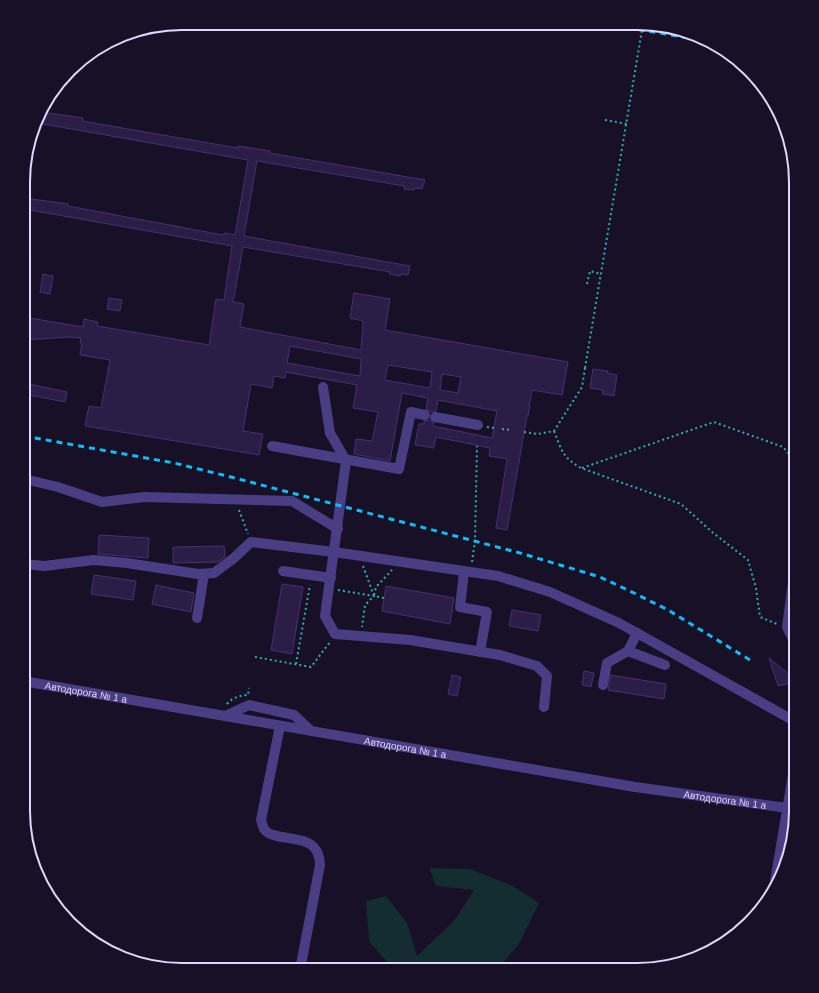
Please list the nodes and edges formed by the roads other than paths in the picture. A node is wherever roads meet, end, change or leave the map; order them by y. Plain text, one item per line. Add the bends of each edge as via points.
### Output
1 (323, 387) dead end
2 (478, 425) dead end
3 (272, 446) dead end
4 (346, 460) junction
5 (30, 480) edge
6 (338, 529) junction
7 (334, 552) junction
8 (30, 565) edge
9 (283, 572) dead end
10 (467, 572) junction
11 (204, 574) junction
12 (330, 583) junction
13 (197, 618) dead end
14 (637, 633) junction
15 (628, 651) junction
16 (480, 652) junction
17 (665, 665) dead end
18 (30, 682) edge
19 (603, 685) dead end
20 (544, 707) dead end
21 (224, 712) junction
22 (789, 718) edge
23 (280, 726) junction
24 (311, 731) junction
25 (789, 797) edge
26 (787, 808) junction
27 (776, 872) edge
28 (301, 963) edge

1 - 4 street via 330,433
2 - 4 street via 411,412 399,469
3 - 4 street
4 - 6 street
5 - 6 street via 102,502 144,497 292,501
6 - 7 street
7 - 10 street
7 - 11 street via 251,542 214,573
7 - 12 street
8 - 11 street via 44,566 94,560
9 - 12 street via 311,576
10 - 14 street via 498,576 550,592
10 - 16 street via 460,607 487,612
11 - 13 street
12 - 16 street via 325,616 335,634 410,640
14 - 15 street
14 - 22 street
15 - 17 street
15 - 19 street via 607,663
16 - 20 street via 537,666 546,676
18 - 21 street, Автодорога № 1 а
21 - 23 street, Автодорога № 1 а
21 - 24 street via 249,705 294,715
23 - 24 street, Автодорога № 1 а
23 - 28 street via 261,820 264,830 270,835 307,842 315,847 320,855
24 - 26 street, Автодорога № 1 а via 635,787
25 - 26 street
26 - 27 street

